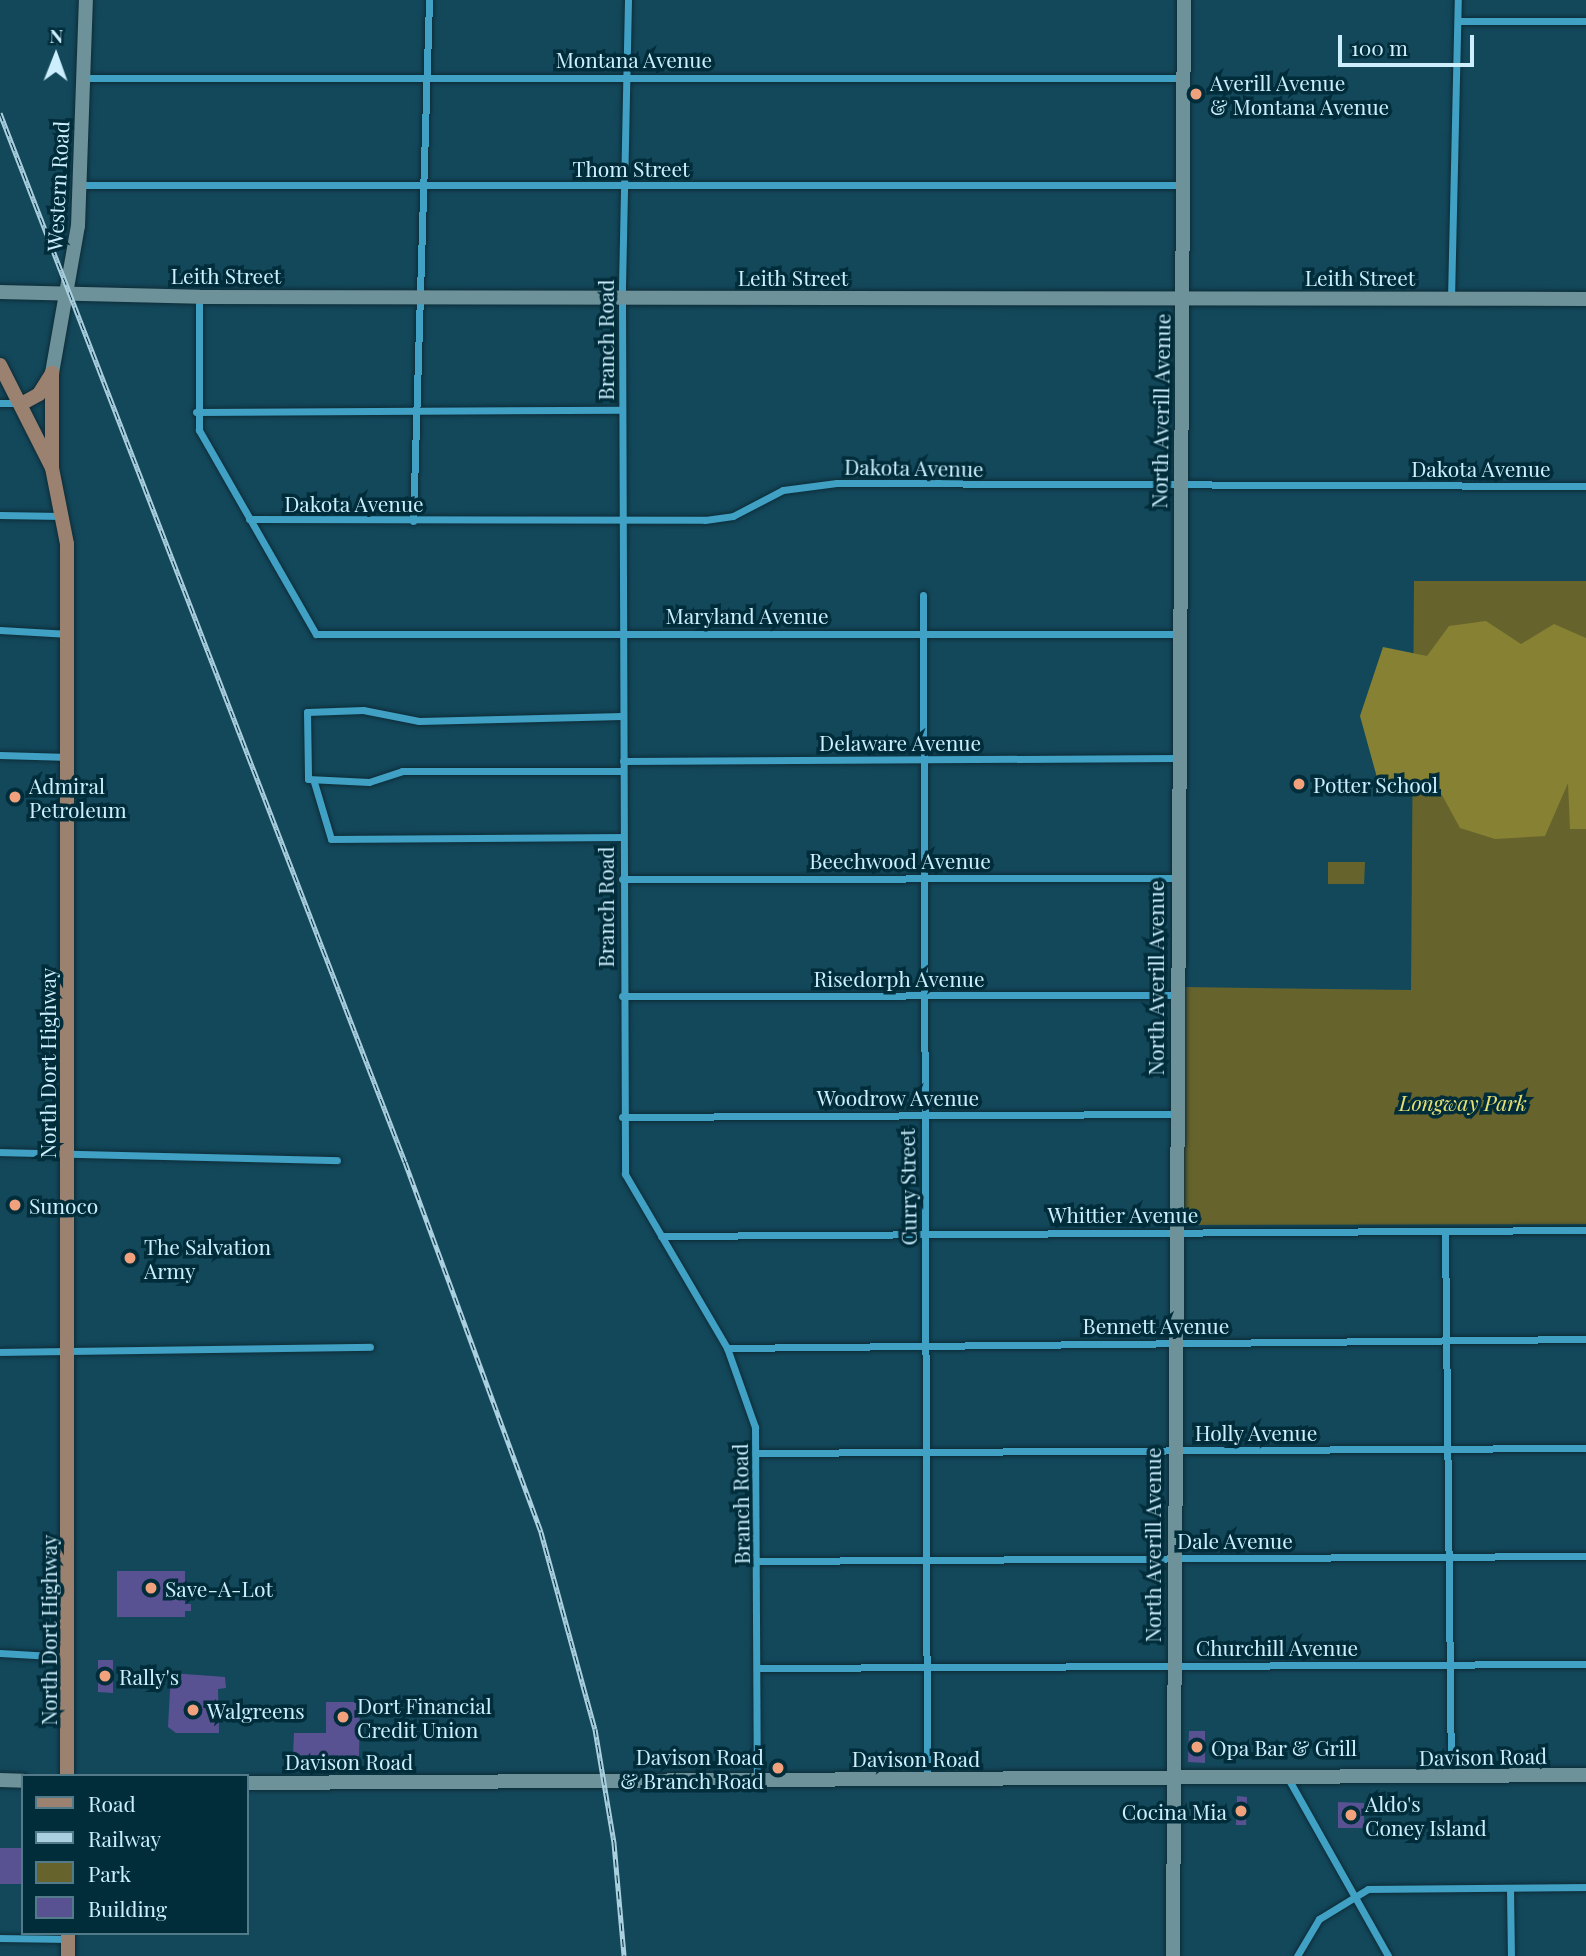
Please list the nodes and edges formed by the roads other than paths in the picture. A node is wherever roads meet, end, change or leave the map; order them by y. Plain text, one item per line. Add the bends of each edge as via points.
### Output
1 (86, 0) edge
2 (429, 0) edge
3 (628, 0) edge
4 (1184, 0) edge
5 (1458, 0) edge
6 (1458, 21) junction
7 (1586, 21) edge
8 (426, 76) junction
9 (625, 76) junction
10 (84, 78) junction
11 (1183, 78) junction
12 (423, 184) junction
13 (80, 185) junction
14 (624, 185) junction
15 (1181, 185) junction
16 (0, 292) edge
17 (69, 293) junction
18 (199, 297) junction
19 (421, 297) junction
20 (622, 298) junction
21 (1451, 299) junction
22 (1586, 299) edge
23 (1182, 300) junction
24 (0, 365) edge
25 (52, 373) junction
26 (0, 403) edge
27 (23, 403) junction
28 (416, 410) junction
29 (622, 410) junction
30 (196, 412) junction
31 (52, 468) junction
32 (1179, 486) junction
33 (1586, 486) edge
34 (0, 514) edge
35 (62, 516) junction
36 (248, 519) junction
37 (413, 521) junction
38 (622, 521) junction
39 (923, 595) dead end
40 (0, 630) edge
41 (623, 632) junction
42 (69, 634) junction
43 (922, 634) junction
44 (1178, 634) junction
45 (622, 716) junction
46 (0, 755) edge
47 (69, 757) junction
48 (1178, 758) junction
49 (921, 759) junction
50 (623, 761) junction
51 (623, 771) junction
52 (314, 782) junction
53 (622, 837) junction
54 (922, 877) junction
55 (1177, 878) junction
56 (622, 879) junction
57 (1176, 995) junction
58 (622, 996) junction
59 (924, 996) junction
60 (923, 1114) junction
61 (1175, 1114) junction
62 (622, 1117) junction
63 (0, 1152) edge
64 (68, 1155) junction
65 (337, 1160) dead end
66 (1586, 1230) edge
67 (1445, 1231) junction
68 (1175, 1232) junction
69 (925, 1233) junction
70 (661, 1236) junction
71 (1586, 1339) edge
72 (1447, 1340) junction
73 (1173, 1343) junction
74 (925, 1344) junction
75 (370, 1347) dead end
76 (70, 1348) junction
77 (727, 1348) junction
78 (0, 1352) edge
79 (1448, 1448) junction
80 (1586, 1448) edge
81 (1173, 1450) junction
82 (925, 1451) junction
83 (758, 1453) junction
84 (1586, 1556) edge
85 (1449, 1557) junction
86 (1172, 1558) junction
87 (926, 1559) junction
88 (759, 1561) junction
89 (0, 1653) edge
90 (70, 1657) junction
91 (1450, 1664) junction
92 (1586, 1664) edge
93 (1173, 1665) junction
94 (926, 1666) junction
95 (759, 1668) junction
96 (67, 1774) edge
97 (1586, 1775) edge
98 (1451, 1777) junction
99 (927, 1779) junction
100 (1172, 1779) junction
101 (0, 1780) edge
102 (757, 1780) junction
103 (1289, 1780) junction
104 (21, 1781) edge
105 (248, 1783) edge
106 (1586, 1887) edge
107 (1510, 1888) junction
108 (1354, 1895) junction
109 (68, 1936) edge
110 (0, 1938) edge
111 (68, 1956) edge
112 (1173, 1956) edge
113 (1297, 1956) edge
114 (1388, 1956) edge
115 (1511, 1956) edge

1 - 10 street, Western Road
2 - 8 street
3 - 9 street, Branch Road
4 - 11 street, North Averill Avenue
5 - 6 street
6 - 7 street
6 - 21 street
8 - 9 street, Montana Avenue
8 - 10 street, Montana Avenue
8 - 12 street
9 - 11 street, Montana Avenue
9 - 14 street, Branch Road
10 - 13 street, Western Road
11 - 15 street, North Averill Avenue
12 - 13 street, Thom Street
12 - 14 street, Thom Street
12 - 19 street
13 - 17 street, Western Road
14 - 15 street, Thom Street
14 - 20 street, Branch Road
15 - 23 street, North Averill Avenue
16 - 17 street, Leith Street
17 - 18 street, Leith Street
17 - 25 street, Western Road
18 - 19 street, Leith Street
18 - 30 street
19 - 20 street, Leith Street
19 - 28 street
20 - 23 street, Leith Street
20 - 29 street, Branch Road
21 - 22 street, Leith Street
21 - 23 street, Leith Street
23 - 32 street, North Averill Avenue
24 - 27 main road, North Dort Highway
25 - 27 main road via 39,394
25 - 31 main road
26 - 27 street
27 - 31 main road, North Dort Highway
28 - 29 street
28 - 30 street
28 - 37 street
29 - 38 street, Branch Road
30 - 36 street via 199,430
31 - 35 main road, North Dort Highway
32 - 33 street, Dakota Avenue
32 - 38 street, Dakota Avenue via 806,484 733,516
32 - 44 street, North Averill Avenue
34 - 35 street
35 - 42 main road, North Dort Highway
36 - 37 street, Dakota Avenue
36 - 41 street, Maryland Avenue via 316,634
37 - 38 street, Dakota Avenue
38 - 41 street, Branch Road
39 - 43 street, Curry Street
40 - 42 street
41 - 43 street, Maryland Avenue
41 - 45 street, Branch Road
42 - 47 main road, North Dort Highway
43 - 44 street, Maryland Avenue
43 - 49 street, Curry Street
44 - 48 street, North Averill Avenue
45 - 50 street, Branch Road
45 - 52 street via 419,721 363,710 307,712 308,779
46 - 47 street
47 - 64 main road, North Dort Highway
48 - 49 street, Delaware Avenue
48 - 55 street, North Averill Avenue
49 - 50 street, Delaware Avenue
49 - 54 street, Curry Street
50 - 51 street, Branch Road
51 - 52 street via 402,771 369,782
51 - 53 street, Branch Road
52 - 53 street via 331,839
53 - 56 street, Branch Road
54 - 55 street, Beechwood Avenue
54 - 56 street, Beechwood Avenue
54 - 59 street, Curry Street
55 - 57 street, North Averill Avenue
56 - 58 street, Branch Road
57 - 59 street, Risedorph Avenue
57 - 61 street, North Averill Avenue
58 - 59 street, Risedorph Avenue
58 - 62 street, Branch Road
59 - 60 street, Curry Street
60 - 61 street, Woodrow Avenue
60 - 62 street, Woodrow Avenue
60 - 69 street, Curry Street
61 - 68 street, North Averill Avenue
62 - 70 street, Branch Road via 625,1174
63 - 64 street
64 - 65 street
64 - 76 main road, North Dort Highway
66 - 67 street, Whittier Avenue
67 - 68 street, Whittier Avenue
67 - 72 street
68 - 69 street, Whittier Avenue
68 - 73 street, North Averill Avenue
69 - 70 street, Whittier Avenue
69 - 74 street, Curry Street
70 - 77 street, Branch Road
71 - 72 street, Bennett Avenue
72 - 73 street, Bennett Avenue
72 - 79 street
73 - 74 street, Bennett Avenue
73 - 81 street, North Averill Avenue
74 - 77 street, Bennett Avenue
74 - 82 street, Curry Street
75 - 76 street
76 - 78 street
76 - 90 main road, North Dort Highway
77 - 83 street, Branch Road via 755,1427
79 - 80 street, Holly Avenue
79 - 81 street, Holly Avenue
79 - 85 street
81 - 82 street, Holly Avenue
81 - 86 street, North Averill Avenue
82 - 83 street, Holly Avenue
82 - 87 street, Curry Street
83 - 88 street, Branch Road
84 - 85 street, Dale Avenue
85 - 86 street, Dale Avenue
85 - 91 street
86 - 87 street, Dale Avenue
86 - 93 street, North Averill Avenue
87 - 88 street, Dale Avenue
87 - 94 street, Curry Street
88 - 95 street, Branch Road
89 - 90 street
90 - 96 main road, North Dort Highway
91 - 92 street, Churchill Avenue
91 - 93 street, Churchill Avenue
91 - 98 street
93 - 94 street, Churchill Avenue
93 - 100 street, North Averill Avenue
94 - 95 street, Churchill Avenue
94 - 99 street, Curry Street
95 - 102 street, Branch Road
97 - 98 street, Davison Road
98 - 103 street, Davison Road
99 - 100 street, Davison Road
99 - 102 street, Davison Road
100 - 103 street, Davison Road
100 - 112 street, North Averill Avenue
101 - 104 street
102 - 105 street, Davison Road
103 - 108 street
106 - 107 street
107 - 108 street via 1368,1889
107 - 115 street
108 - 113 street via 1319,1919
108 - 114 street
109 - 110 street
109 - 111 main road

